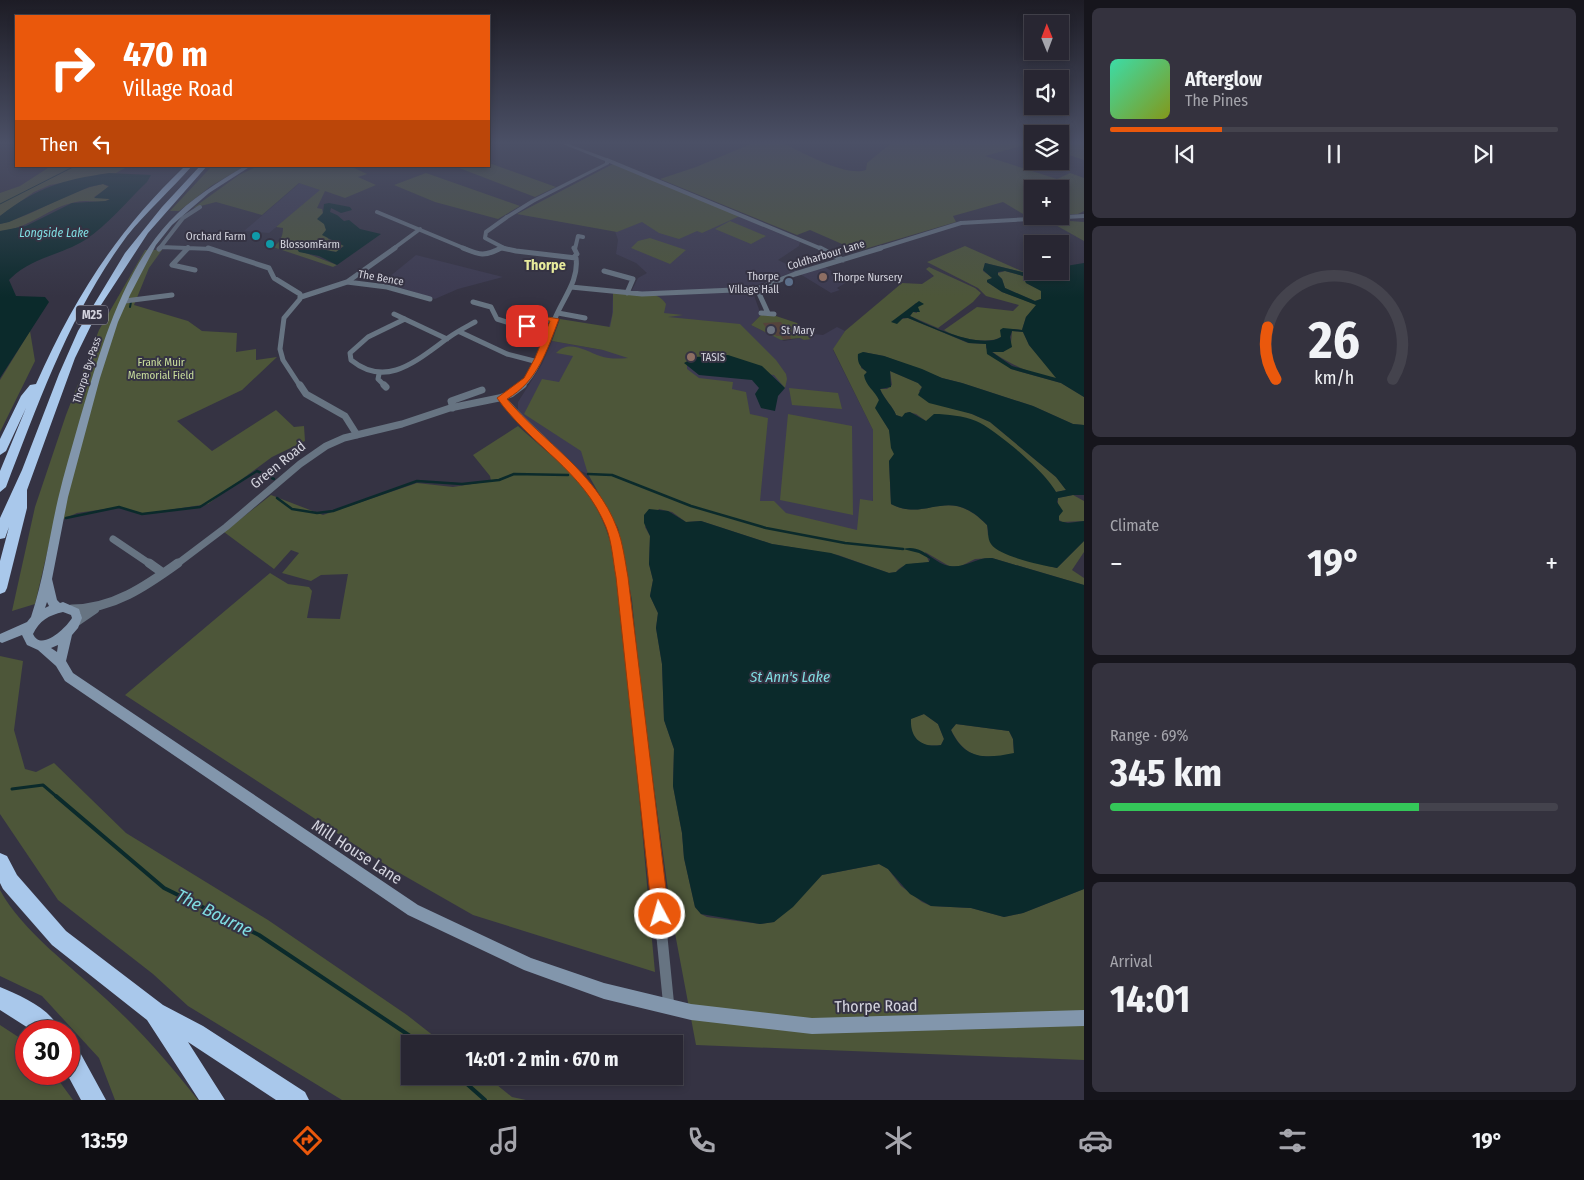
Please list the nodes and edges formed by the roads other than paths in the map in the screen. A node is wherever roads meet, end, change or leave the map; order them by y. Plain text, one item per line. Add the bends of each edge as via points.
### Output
1 (160, 194) edge
2 (177, 194) edge
3 (204, 194) edge
4 (547, 194) edge
5 (693, 194) edge
6 (200, 207) dead end
7 (377, 212) dead end
8 (1084, 216) edge
9 (507, 217) joint
10 (420, 229) junction
11 (583, 237) dead end
12 (502, 246) junction
13 (188, 247) junction
14 (574, 257) junction
15 (843, 260) junction
16 (195, 270) dead end
17 (604, 271) dead end
18 (347, 282) junction
19 (571, 287) junction
20 (757, 288) junction
21 (627, 293) junction
22 (172, 295) dead end
23 (301, 298) junction
24 (430, 299) dead end
25 (125, 302) junction
26 (473, 302) dead end
27 (558, 313) junction
28 (761, 313) dead end
29 (768, 313) junction
30 (394, 314) dead end
31 (774, 314) dead end
32 (585, 318) dead end
33 (405, 319) junction
34 (555, 319) junction
35 (475, 322) dead end
36 (460, 332) junction
37 (447, 339) junction
38 (538, 362) junction
39 (379, 374) junction
40 (43, 377) junction
41 (386, 387) dead end
42 (482, 390) dead end
43 (502, 398) junction
44 (453, 408) junction
45 (357, 435) junction
46 (0, 451) edge
47 (0, 488) edge
48 (22, 488) junction
49 (0, 534) edge
50 (113, 539) dead end
51 (163, 573) junction
52 (49, 574) junction
53 (0, 588) edge
54 (58, 608) junction
55 (97, 608) junction
56 (72, 610) junction
57 (76, 622) junction
58 (33, 623) junction
59 (66, 635) junction
60 (1, 638) edge
61 (34, 642) junction
62 (60, 662) junction
63 (0, 863) edge
64 (0, 998) edge
65 (669, 1008) junction
66 (155, 1013) junction
67 (1084, 1018) edge
68 (38, 1020) edge
69 (80, 1075) edge
70 (94, 1100) edge
71 (213, 1100) edge
72 (297, 1100) edge

1 - 40 highway, M25 via 118,242 84,295
2 - 48 highway, M25 via 149,226 99,301 71,357
3 - 25 main road, Thorpe By-Pass via 170,225 147,256
4 - 9 street
5 - 15 street via 812,242
6 - 13 street via 183,218 160,248
7 - 10 street
8 - 15 street, Coldharbour Lane via 961,223
9 - 12 street via 484,236
10 - 12 street via 482,254 492,253
10 - 18 street
11 - 14 street via 578,236 574,247 578,254
12 - 14 street via 522,253
13 - 16 street via 172,264
13 - 23 street via 210,248 262,264 269,268 274,278
14 - 19 street via 578,263
15 - 20 street, Coldharbour Lane
17 - 21 street via 634,280
18 - 23 street, The Bence
18 - 24 street, The Bence via 387,287
19 - 21 street, Coldharbour Lane
19 - 27 street
20 - 21 street, Coldharbour Lane
20 - 29 street
22 - 25 street
23 - 45 street via 284,318 280,349 283,360 306,394 345,416
25 - 52 main road, Thorpe By-Pass via 103,357 78,442 63,497
26 - 34 street via 484,303 493,309 497,319 514,326
27 - 32 street
27 - 34 street
28 - 29 street
29 - 31 street
30 - 33 street
33 - 37 street
33 - 39 street via 350,353 350,358 358,366
34 - 38 street
35 - 36 street
36 - 37 street
36 - 38 street via 502,352
37 - 39 street via 420,359
38 - 43 street via 527,380
39 - 41 street via 378,379
40 - 46 highway via 26,396
40 - 47 highway, M25
42 - 44 street via 451,401
43 - 44 street, Green Road
43 - 65 street via 573,468 596,497 612,529 622,577 638,708
44 - 45 street, Green Road
45 - 51 street, Green Road via 336,441 316,452
48 - 49 highway, M25
48 - 53 highway via 21,508
50 - 51 street
51 - 55 street, Green Road via 126,596
52 - 54 main road, Thorpe By-Pass via 52,602
52 - 58 main road, Thorpe By-Pass
54 - 56 main road
54 - 58 main road via 44,613
55 - 56 street, Green Road
55 - 57 street, Green Road
56 - 57 main road
57 - 59 main road
58 - 60 main road
58 - 61 main road, Thorpe By-Pass via 27,634
59 - 61 main road via 51,643
59 - 62 main road
60 - 61 main road
61 - 62 main road, Mill House Lane
62 - 65 main road, Mill House Lane via 69,677 413,910 529,965 604,991
63 - 66 highway via 10,882 59,938
64 - 68 highway
65 - 67 main road, Thorpe Road via 812,1026
66 - 71 highway
66 - 72 highway via 195,1034
69 - 70 highway

